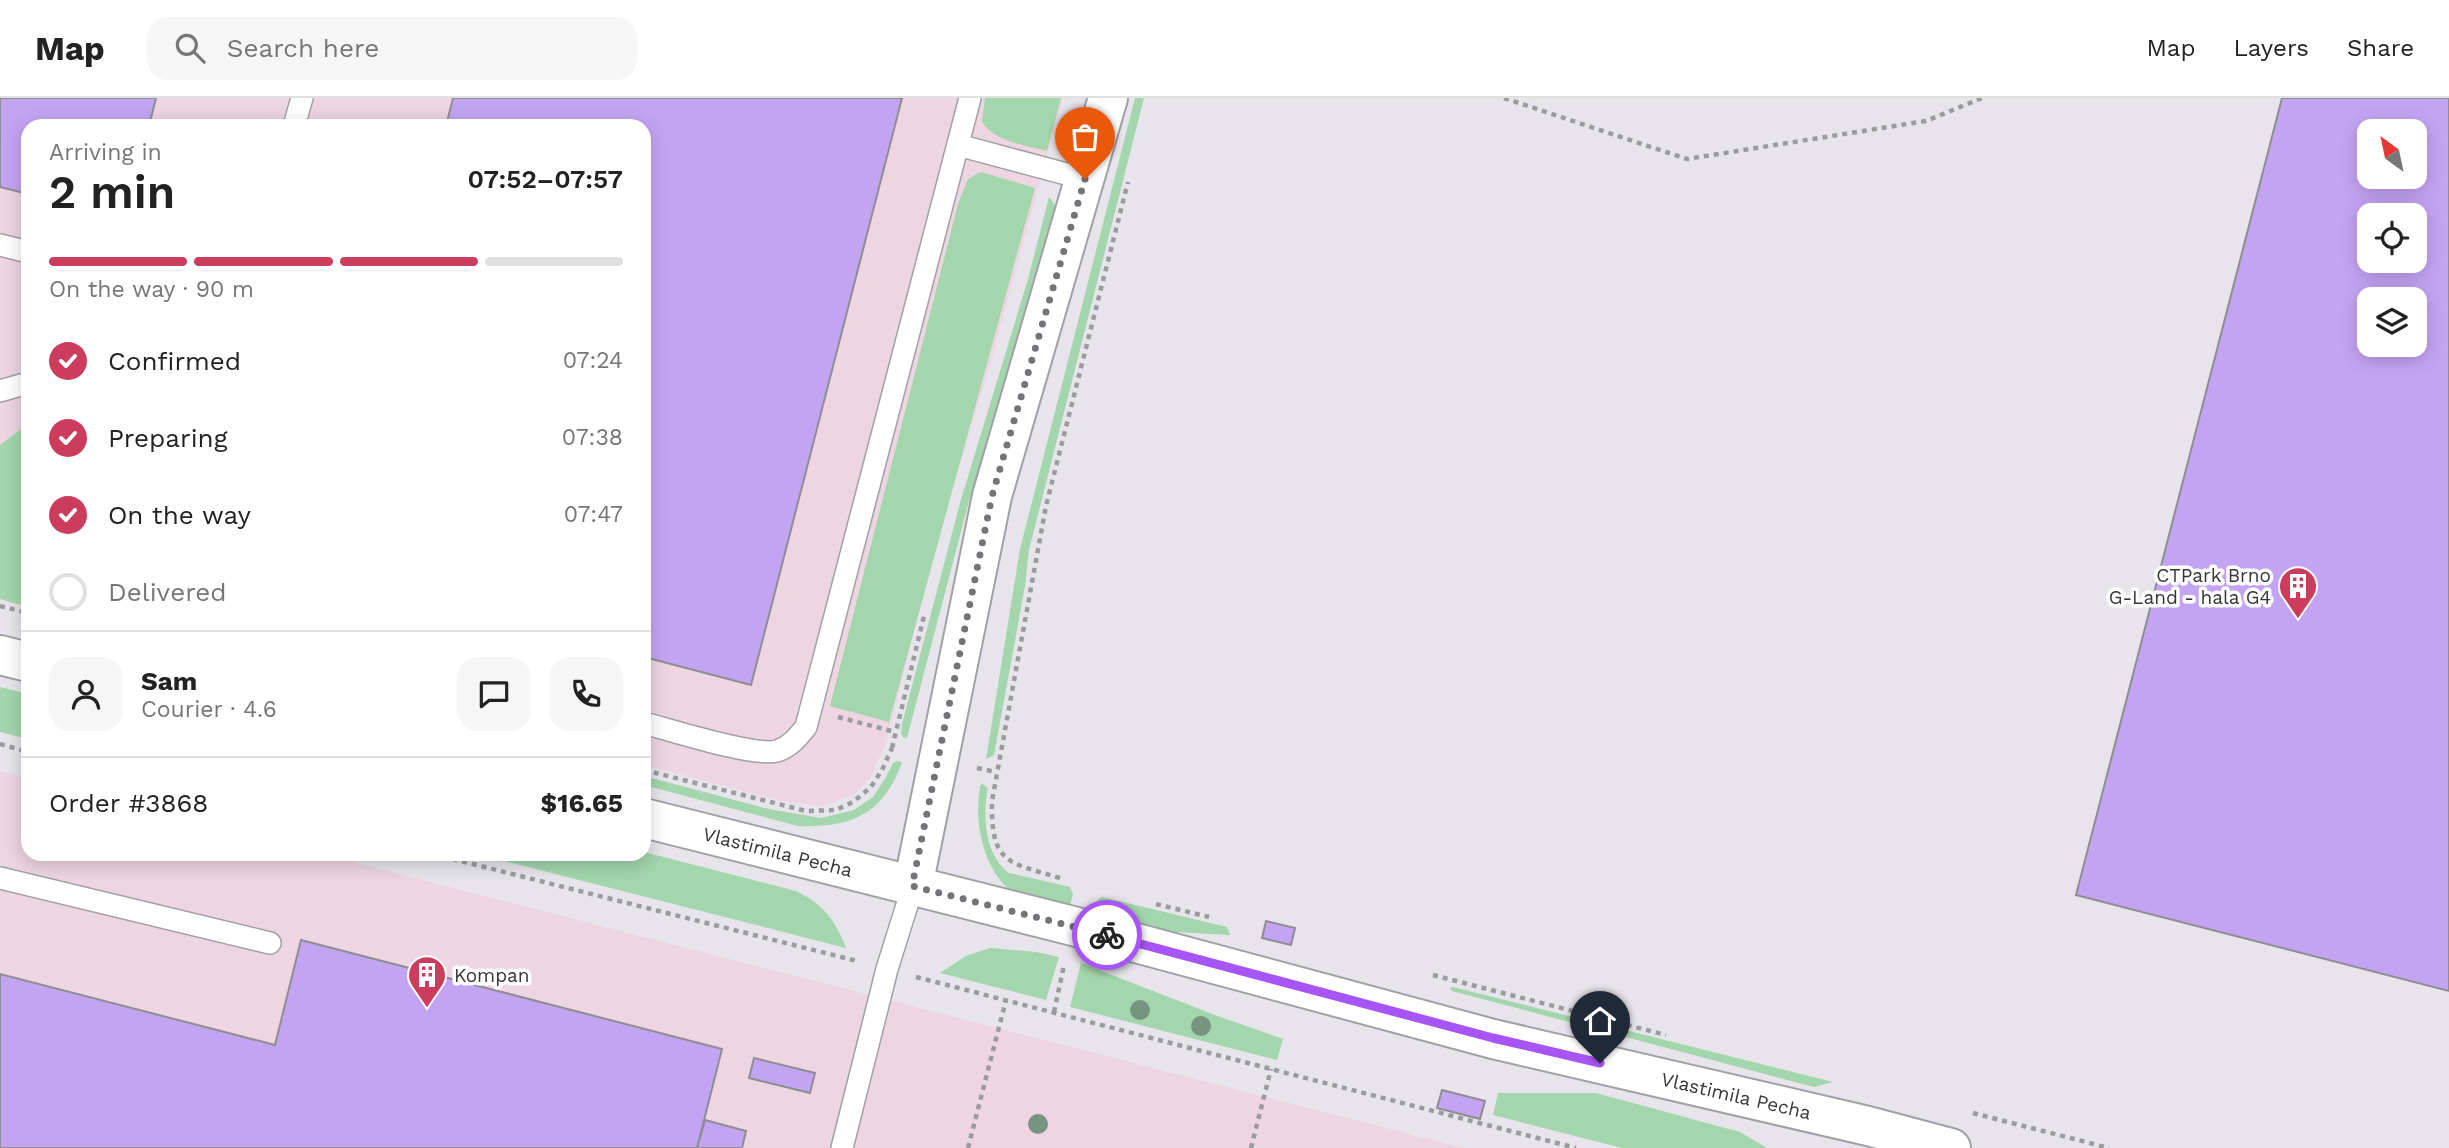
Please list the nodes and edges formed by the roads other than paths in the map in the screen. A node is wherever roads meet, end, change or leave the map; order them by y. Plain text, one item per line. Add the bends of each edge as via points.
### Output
1 (302, 98) edge
2 (970, 98) edge
3 (1108, 98) edge
4 (296, 119) edge
5 (958, 145) junction
6 (1085, 179) junction
7 (0, 245) edge
8 (21, 250) edge
9 (21, 385) edge
10 (0, 391) edge
11 (0, 655) edge
12 (21, 660) edge
13 (651, 725) edge
14 (651, 820) edge
15 (0, 878) edge
16 (912, 886) junction
17 (270, 943) dead end
18 (1866, 1137) edge
19 (842, 1148) edge
20 (1951, 1148) edge

1 - 4 lane
2 - 5 lane
3 - 6 street
5 - 6 lane
5 - 13 lane via 806,727 798,738 775,751 755,752
6 - 16 street via 992,496
7 - 8 lane
9 - 10 lane
11 - 12 street
14 - 16 street, Vlastimila Pecha
15 - 17 lane
16 - 18 street, Vlastimila Pecha
16 - 19 lane
18 - 20 street, Vlastimila Pecha

